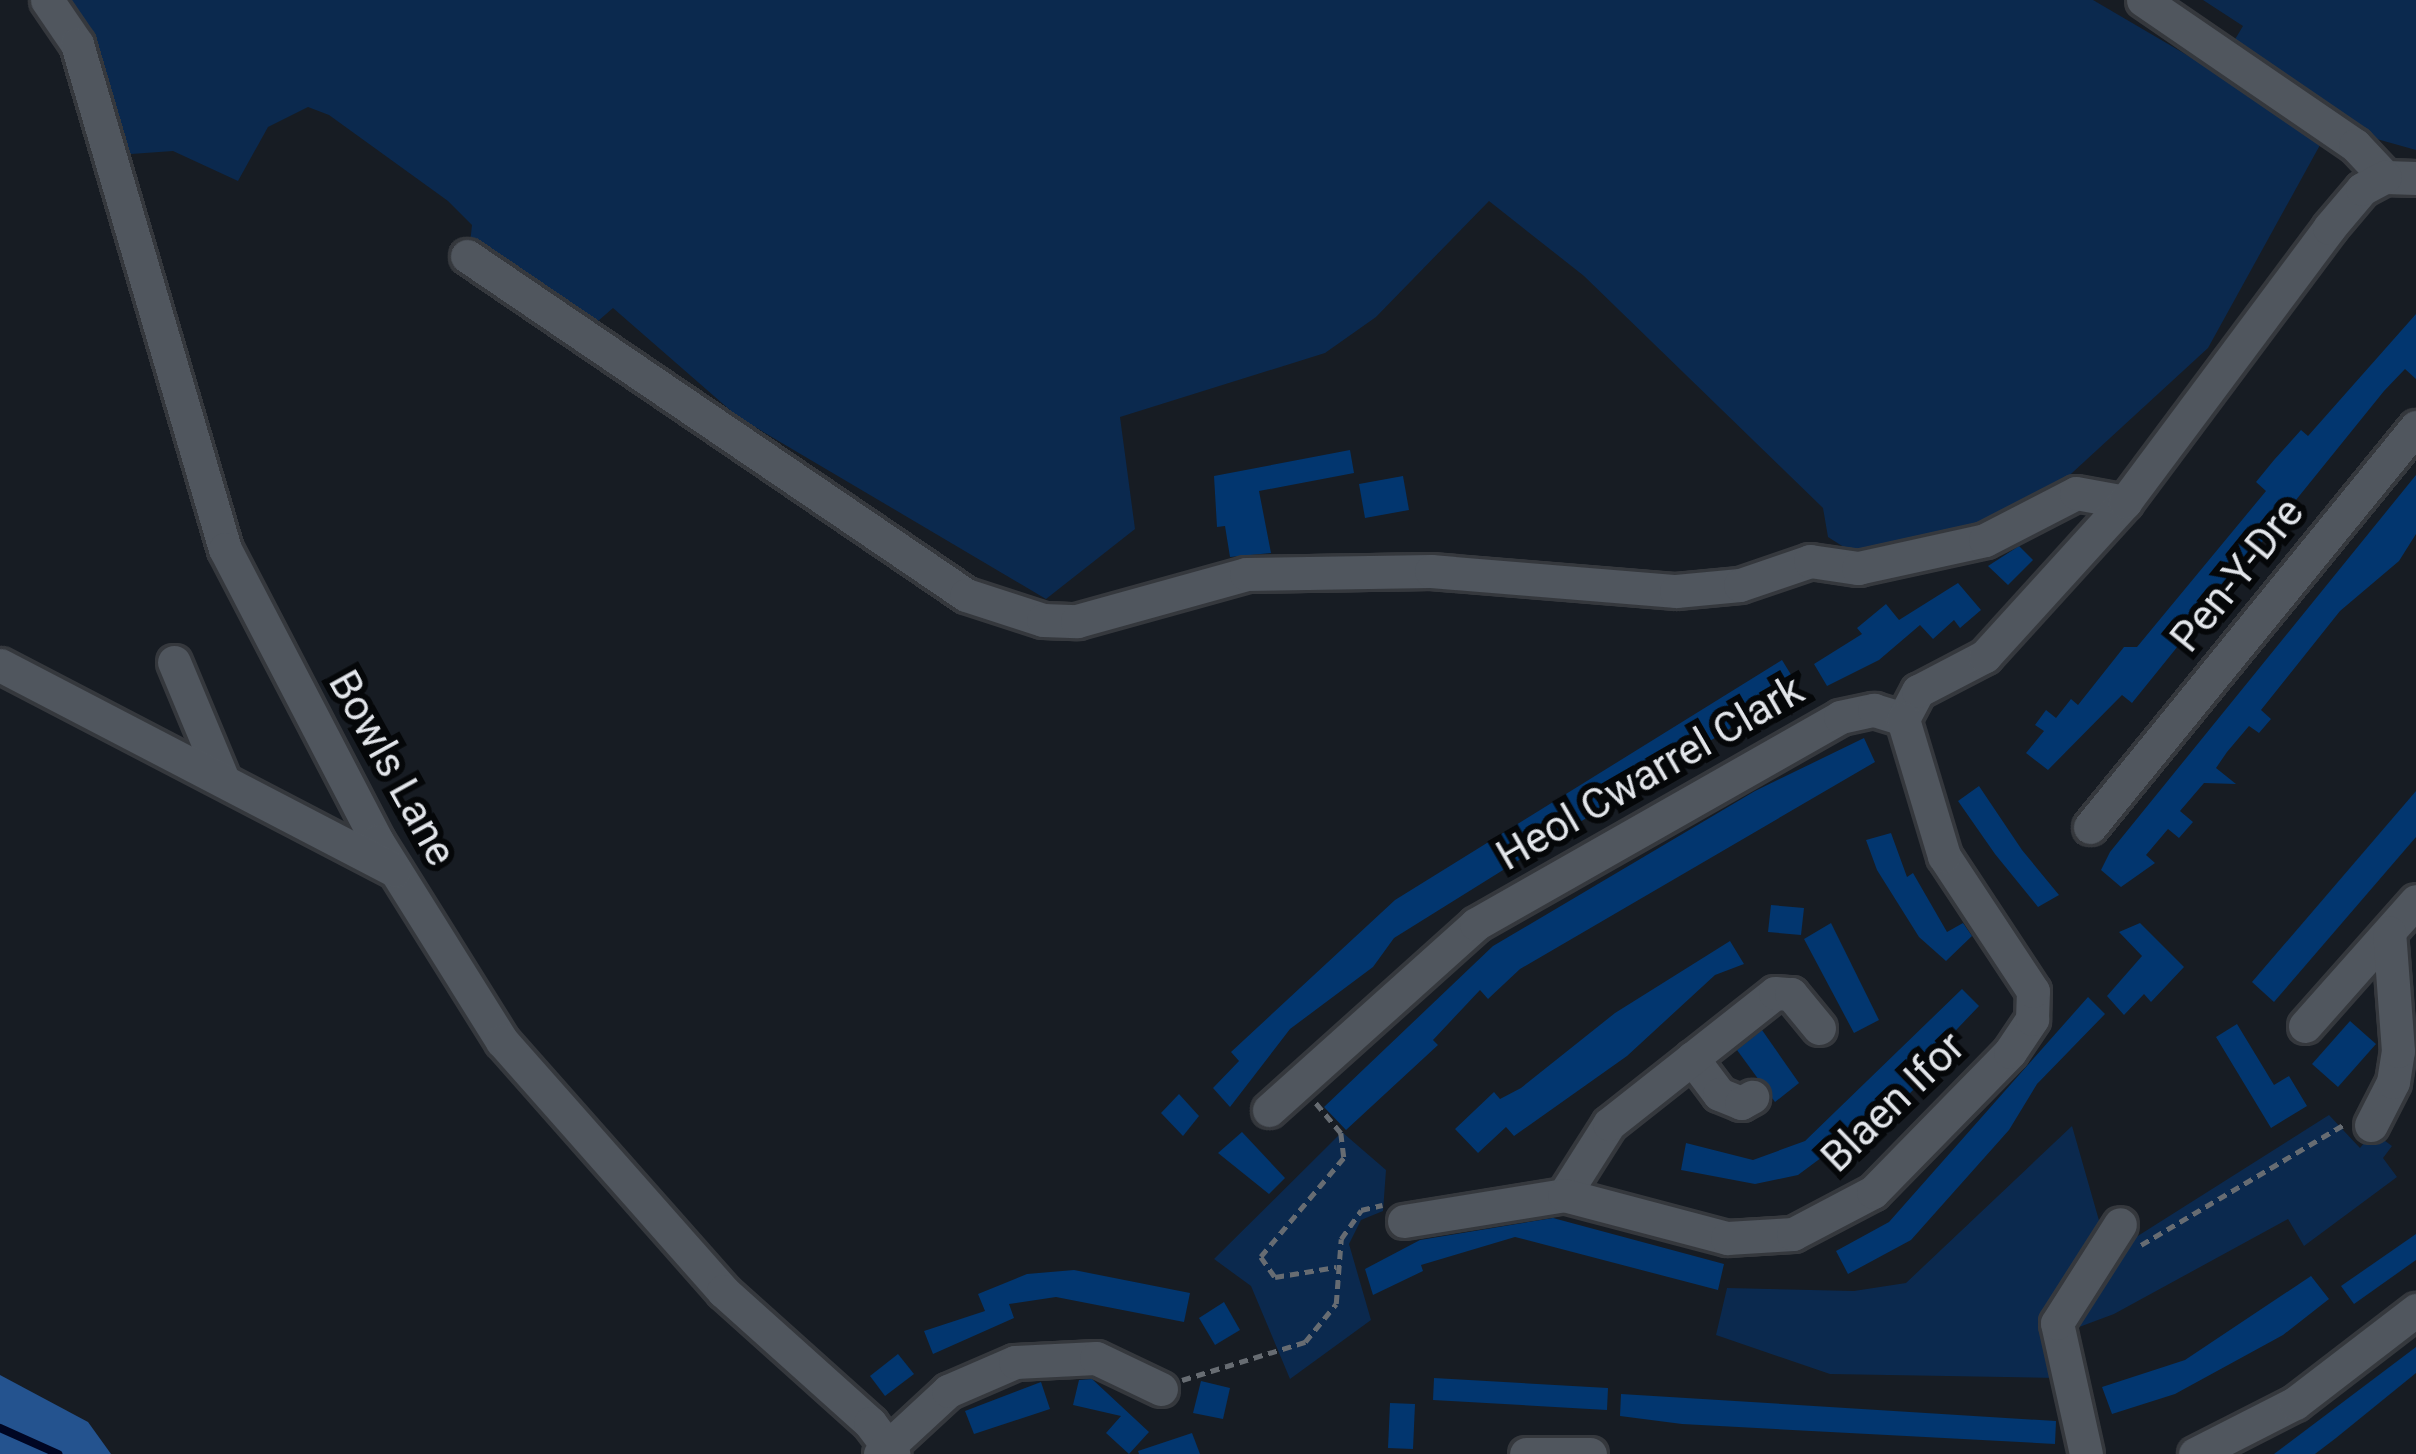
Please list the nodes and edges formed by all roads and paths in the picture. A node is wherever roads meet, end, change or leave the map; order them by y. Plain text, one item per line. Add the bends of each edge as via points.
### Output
1 (47, 0) edge
2 (2143, 0) edge
3 (2400, 177) edge
4 (467, 256) dead end
5 (2416, 427) edge
6 (2125, 502) junction
7 (174, 662) dead end
8 (3, 663) edge
9 (1903, 719) junction
10 (221, 775) junction
11 (2090, 826) dead end
12 (395, 871) junction
13 (2416, 901) edge
14 (2389, 932) junction
15 (2305, 1025) dead end
16 (1819, 1028) dead end
17 (1692, 1058) junction
18 (1300, 1085) junction
19 (1752, 1096) dead end
20 (1268, 1110) dead end
21 (2371, 1125) joint
22 (1564, 1195) junction
23 (1404, 1221) joint
24 (2128, 1236) joint
25 (1336, 1268) junction
26 (2416, 1310) edge
27 (1161, 1389) joint
28 (886, 1451) edge
29 (1526, 1454) edge
30 (1590, 1454) edge
31 (2086, 1454) edge
32 (2195, 1454) edge

1 - 12 street, Bowls Lane via 77,44 225,549
2 - 3 street
3 - 6 street via 2329,228
4 - 6 street via 965,596 1013,614 1077,620 1246,574 1431,571 1697,589 1810,561 1858,568 1985,540 2077,493
5 - 11 street, Pen-Y-Dre via 2115,769
6 - 9 street via 2013,631 1985,656 1918,691
7 - 10 street
8 - 10 street
9 - 18 street, Heol Cwarrel Clark via 1874,710 1840,717 1588,854 1476,924
9 - 22 street, Blaen Ifor via 1944,856 2033,992 2032,1018 2010,1052 1874,1192 1793,1234 1727,1238
10 - 12 street
12 - 28 street, Bowls Lane via 502,1041 723,1291
13 - 14 street
14 - 15 street
14 - 21 street via 2398,1051
16 - 17 street via 1791,994 1775,993
17 - 19 street via 1719,1094 1741,1103
17 - 22 street via 1609,1124
18 - 20 street, Heol Cwarrel Clark
18 - 25 path via 1342,1133 1344,1158 1261,1257 1275,1277
21 - 24 path via 2350,1120
22 - 23 street, Blaen Ifor
23 - 25 path via 1379,1203 1361,1210 1341,1239
24 - 31 street via 2057,1323
25 - 27 path via 1336,1304 1305,1342
26 - 32 street via 2295,1402
27 - 28 street via 1096,1358 1015,1362 948,1391
29 - 30 street

